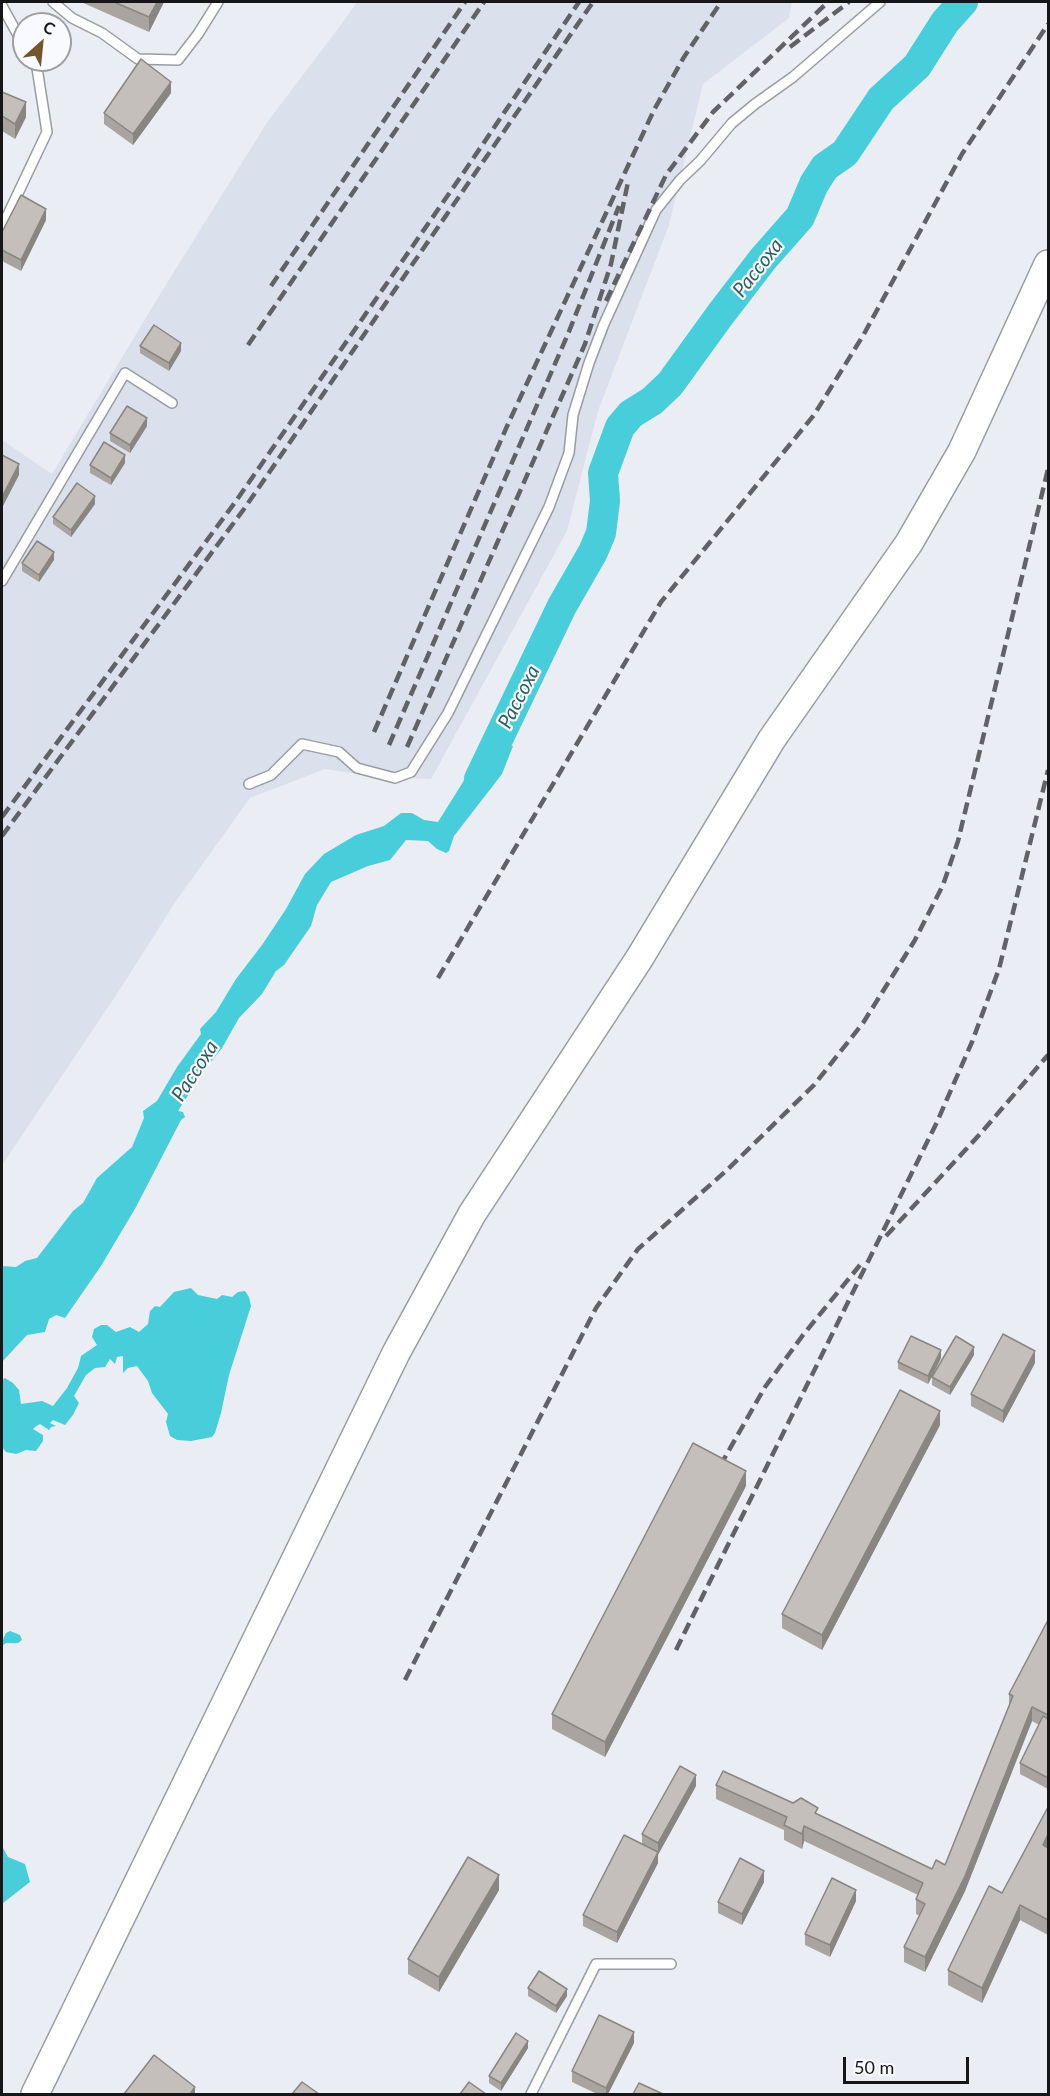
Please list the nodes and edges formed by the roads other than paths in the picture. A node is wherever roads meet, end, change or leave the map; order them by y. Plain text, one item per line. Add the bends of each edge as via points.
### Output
1 (53, 2) edge
2 (218, 2) edge
3 (880, 2) edge
4 (2, 6) edge
5 (12, 24) edge
6 (37, 72) edge
7 (2, 227) edge
8 (1048, 264) edge
9 (172, 404) dead end
10 (2, 581) edge
11 (249, 784) dead end
12 (671, 1964) dead end
13 (35, 2094) edge
14 (531, 2094) edge

1 - 2 lane via 138,58 177,60
3 - 11 lane via 732,123 656,210 589,363 573,415 569,453 549,507 448,712 411,772 395,778 357,768 339,752 302,744 271,775
4 - 5 lane
6 - 7 lane via 46,132
8 - 13 street via 962,451 909,543 772,739 639,958 472,1214 396,1353
9 - 10 lane via 125,373
12 - 14 lane via 596,1964

